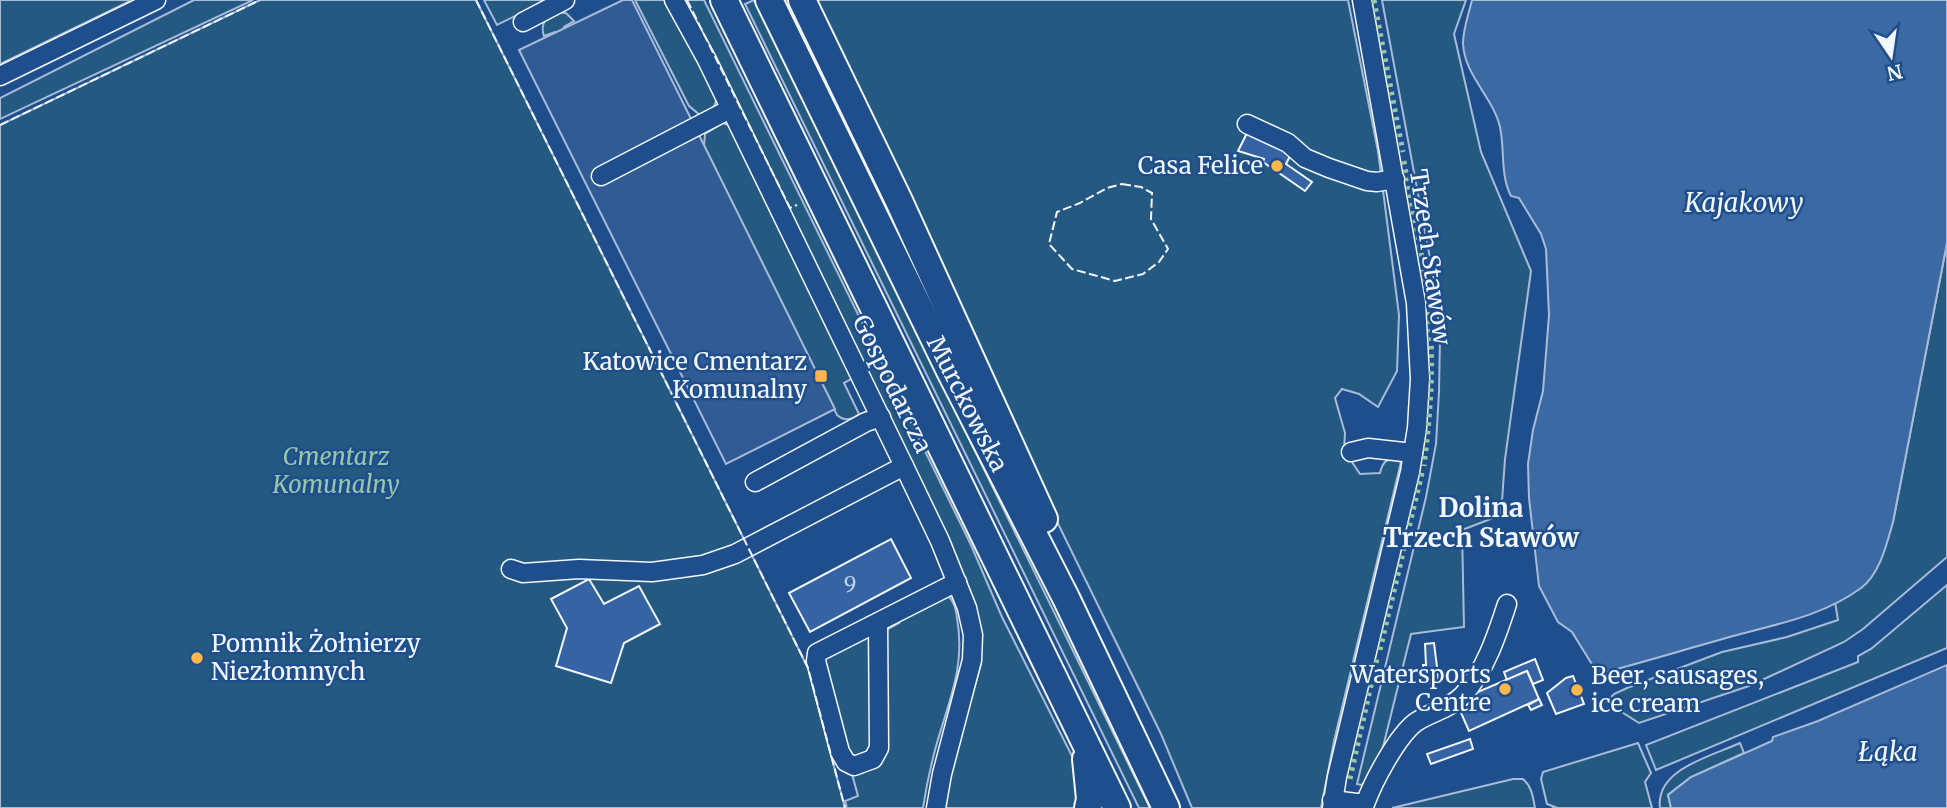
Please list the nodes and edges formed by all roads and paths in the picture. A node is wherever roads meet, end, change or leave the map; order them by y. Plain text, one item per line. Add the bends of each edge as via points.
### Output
1 (156, 0) edge
2 (565, 0) edge
3 (674, 0) edge
4 (724, 0) edge
5 (769, 0) edge
6 (802, 0) edge
7 (1362, 0) edge
8 (523, 22) dead end
9 (0, 76) edge
10 (730, 108) junction
11 (1247, 124) dead end
12 (601, 176) dead end
13 (1395, 179) junction
14 (881, 416) junction
15 (1351, 452) dead end
16 (1413, 453) junction
17 (904, 466) junction
18 (755, 482) dead end
19 (511, 569) dead end
20 (957, 582) junction
21 (1066, 598) junction
22 (1507, 604) dead end
23 (878, 622) junction
24 (1075, 721) junction
25 (1332, 804) edge
26 (936, 808) edge
27 (1088, 808) edge
28 (1117, 808) edge
29 (1166, 808) edge

1 - 9 street
2 - 8 street
3 - 10 street, Gospodarcza
4 - 24 highway, Murckowska
5 - 21 highway, Murckowska
6 - 21 highway via 1046,521
7 - 13 street, Trzech Stawów
10 - 12 street
10 - 14 street, Gospodarcza
11 - 13 street via 1329,168 1367,181
13 - 16 street, Trzech Stawów via 1419,342
14 - 17 street, Gospodarcza
14 - 18 street
15 - 16 street via 1368,448
16 - 25 street, Trzech Stawów
17 - 19 street via 735,554 704,565 652,572 579,569 523,573
17 - 20 street, Gospodarcza
20 - 23 street
20 - 26 street, Gospodarcza via 971,621 974,649
21 - 29 highway, Murckowska
22 - 25 street via 1482,666 1463,695 1410,729 1372,783 1366,804
23 - 23 street via 815,656 840,752 845,762 854,765 873,758 879,748
24 - 27 highway via 1089,777
24 - 28 highway, Murckowska

